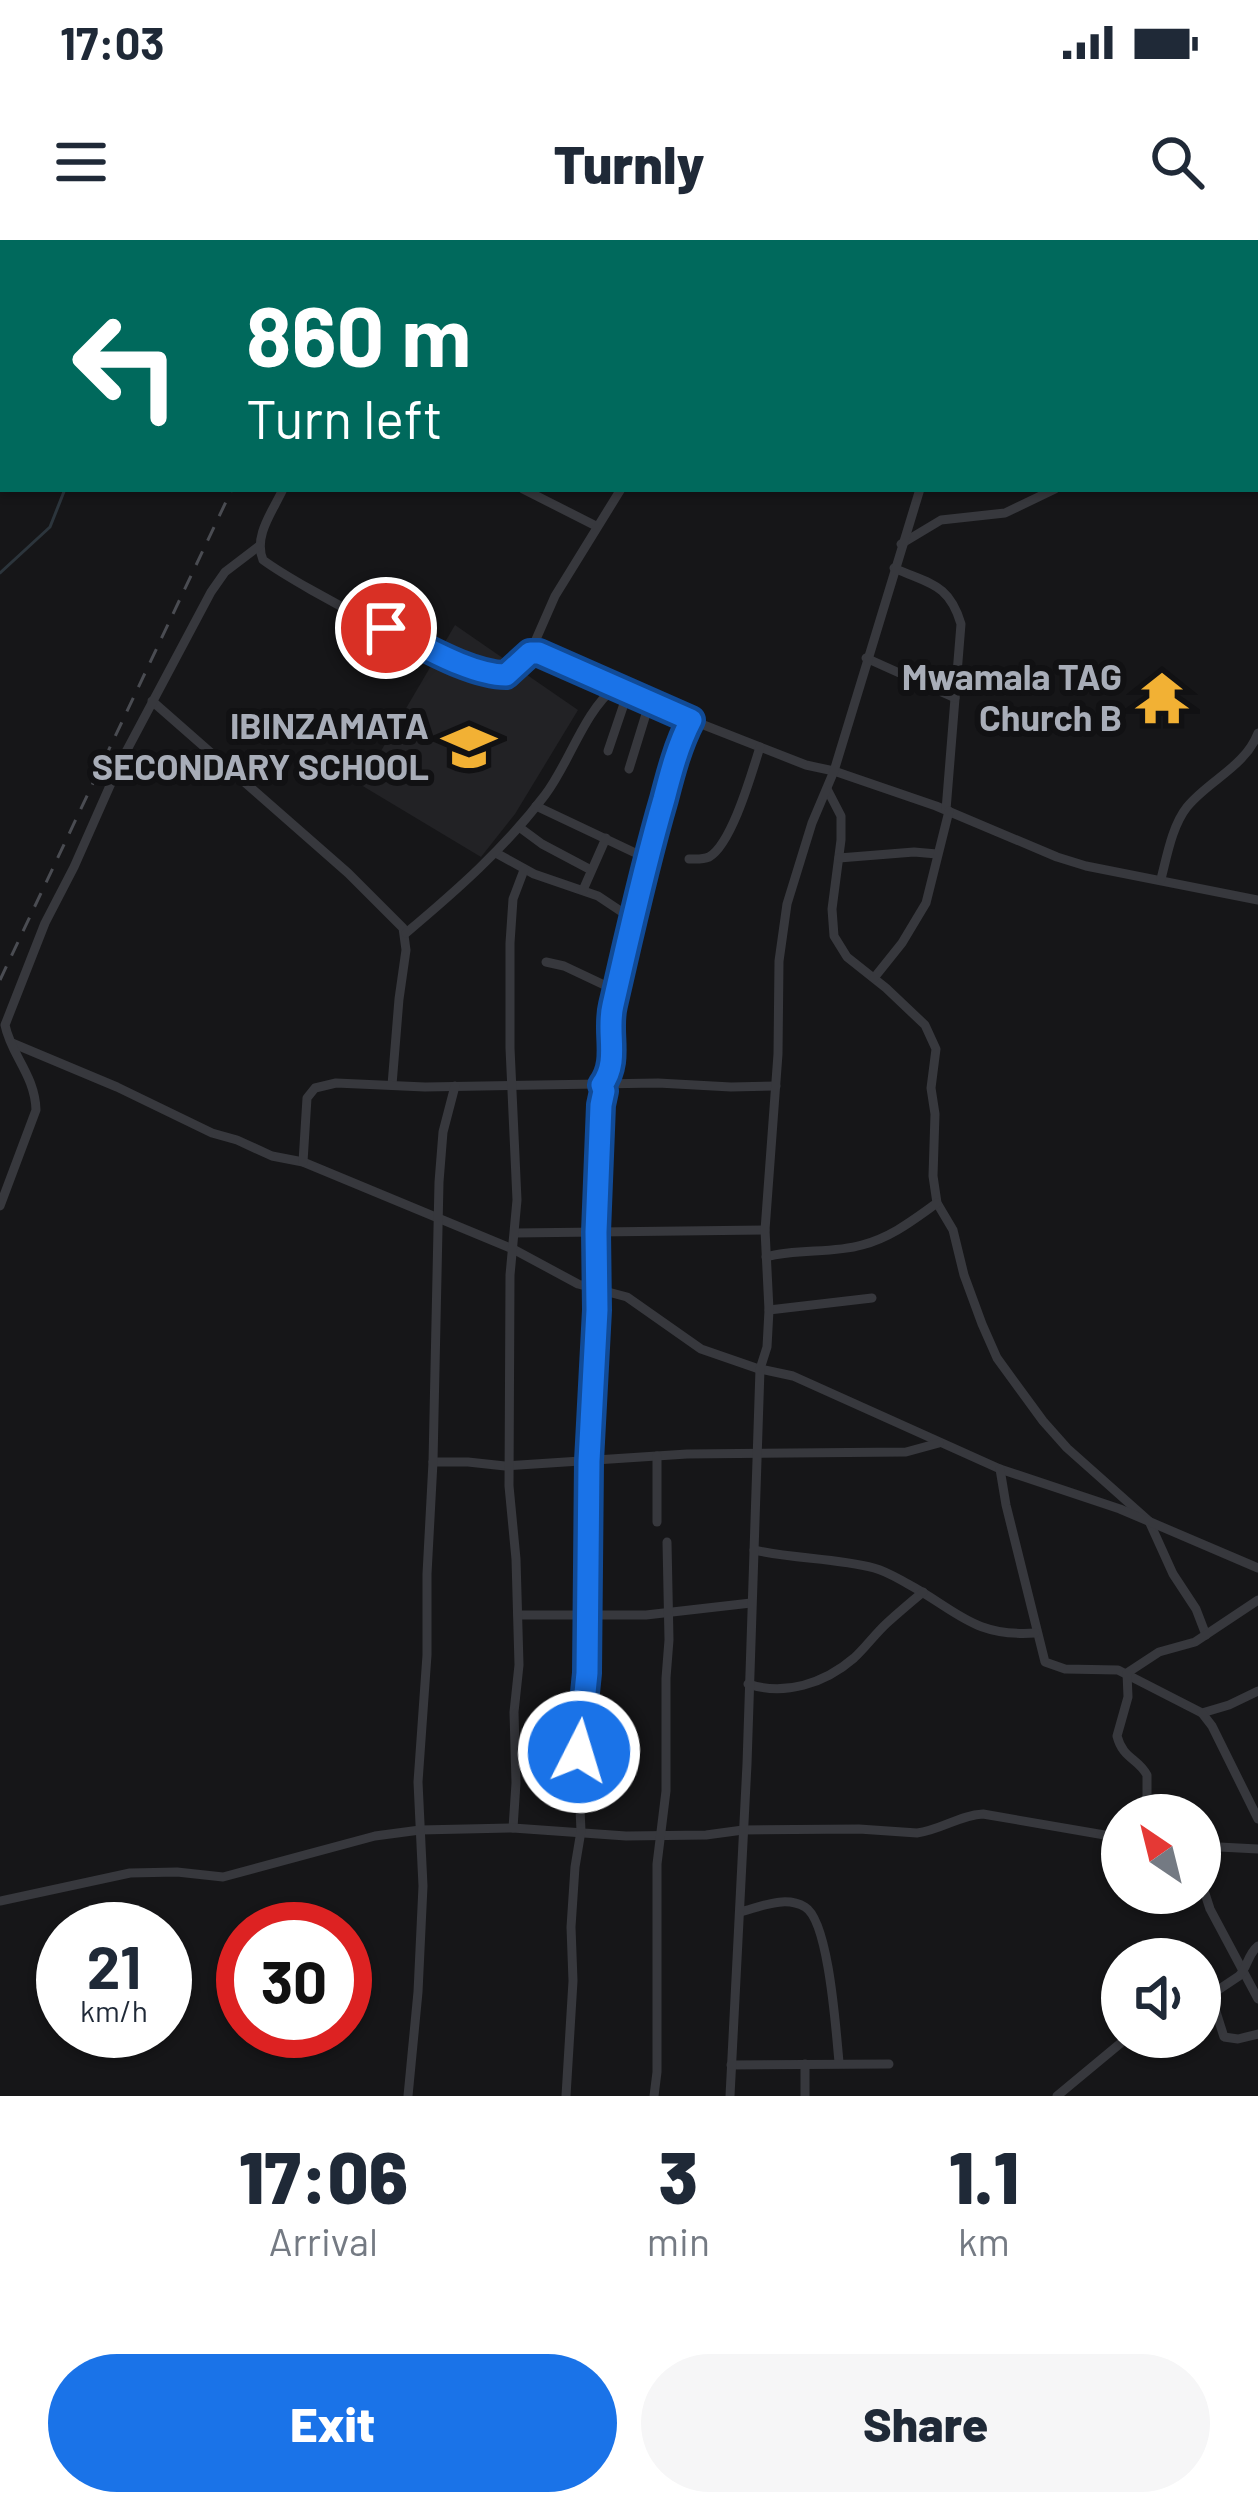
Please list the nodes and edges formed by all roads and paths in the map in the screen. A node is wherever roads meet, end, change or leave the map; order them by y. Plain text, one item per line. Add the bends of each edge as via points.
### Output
1 (282, 492) edge
2 (529, 492) edge
3 (619, 492) edge
4 (919, 492) edge
5 (1049, 492) edge
6 (596, 526) junction
7 (901, 544) junction
8 (259, 546) junction
9 (893, 568) junction
10 (530, 653) junction
11 (866, 658) junction
12 (616, 686) junction
13 (628, 692) junction
14 (955, 698) junction
15 (152, 701) junction
16 (650, 701) junction
17 (620, 719) junction
18 (691, 720) junction
19 (642, 728) junction
20 (1258, 733) edge
21 (760, 747) junction
22 (608, 751) dead end
23 (629, 769) dead end
24 (834, 771) junction
25 (827, 788) junction
26 (536, 806) junction
27 (947, 810) junction
28 (519, 827) junction
29 (606, 838) junction
30 (496, 853) junction
31 (937, 854) junction
32 (646, 858) junction
33 (839, 858) junction
34 (688, 859) dead end
35 (524, 870) junction
36 (591, 870) junction
37 (1162, 879) junction
38 (583, 890) junction
39 (1258, 900) edge
40 (631, 918) junction
41 (406, 933) junction
42 (546, 962) dead end
43 (874, 978) junction
44 (617, 991) junction
45 (12, 1043) junction
46 (392, 1085) junction
47 (512, 1085) junction
48 (602, 1085) junction
49 (454, 1086) junction
50 (776, 1086) junction
51 (303, 1162) junction
52 (937, 1203) junction
53 (0, 1206) edge
54 (439, 1219) junction
55 (765, 1230) junction
56 (596, 1232) junction
57 (515, 1233) junction
58 (513, 1249) junction
59 (766, 1257) junction
60 (596, 1287) junction
61 (872, 1298) dead end
62 (770, 1310) junction
63 (760, 1369) junction
64 (939, 1443) junction
65 (757, 1453) junction
66 (657, 1456) junction
67 (589, 1461) junction
68 (433, 1462) junction
69 (511, 1465) junction
70 (1000, 1469) junction
71 (1149, 1521) junction
72 (657, 1522) dead end
73 (667, 1542) dead end
74 (754, 1550) junction
75 (1258, 1568) edge
76 (923, 1592) junction
77 (1258, 1600) edge
78 (751, 1603) junction
79 (668, 1613) junction
80 (518, 1615) junction
81 (589, 1615) junction
82 (1035, 1634) junction
83 (1206, 1635) junction
84 (1127, 1673) junction
85 (748, 1684) junction
86 (1258, 1691) edge
87 (1202, 1713) junction
88 (1147, 1794) edge
89 (1258, 1820) edge
90 (513, 1828) junction
91 (420, 1830) junction
92 (743, 1830) junction
93 (581, 1831) junction
94 (1101, 1834) edge
95 (660, 1835) junction
96 (1221, 1847) edge
97 (1258, 1850) edge
98 (0, 1901) edge
99 (740, 1912) junction
100 (1213, 1914) edge
101 (1258, 1946) edge
102 (1244, 1971) junction
103 (1221, 1988) edge
104 (1258, 2000) edge
105 (1221, 2028) edge
106 (1258, 2034) edge
107 (1103, 2058) edge
108 (839, 2062) junction
109 (805, 2064) junction
110 (889, 2064) dead end
111 (731, 2065) junction
112 (408, 2096) edge
113 (566, 2096) edge
114 (653, 2096) edge
115 (730, 2096) edge
116 (805, 2096) edge
117 (1057, 2096) edge

1 - 8 street
2 - 6 street
3 - 6 street
4 - 7 street
5 - 7 street via 1005,513 941,520
6 - 10 street
7 - 9 street
8 - 10 street via 275,568 469,666 506,675
8 - 15 street via 218,580
9 - 11 street
9 - 14 street via 943,590 956,608
10 - 12 street
11 - 14 street
11 - 24 street
12 - 13 street
12 - 26 street
13 - 16 street
13 - 17 street
14 - 27 street
15 - 41 street
15 - 45 street via 36,944 6,1021
16 - 18 street
16 - 19 street
17 - 19 street
17 - 22 street
18 - 21 street
18 - 32 street
19 - 23 street
20 - 37 street via 1244,757 1186,808
21 - 24 street
21 - 34 street via 718,847
24 - 25 street
24 - 27 street
25 - 33 street via 841,816
25 - 50 street via 788,904
26 - 28 street
26 - 29 street
27 - 31 street
27 - 37 street via 1072,862
28 - 30 street
28 - 36 street
29 - 32 street
29 - 36 street
30 - 35 street
30 - 41 street
31 - 33 street
31 - 43 street via 926,903
32 - 40 street
33 - 43 street via 834,936
35 - 38 street
35 - 47 street via 512,910
36 - 38 street
37 - 39 street
38 - 40 street
40 - 44 street
41 - 46 street
42 - 44 street
43 - 52 street via 925,1025 936,1049
44 - 48 street
45 - 51 street via 212,1133
45 - 53 street via 36,1110
46 - 49 street
46 - 51 street via 315,1088 307,1098
47 - 48 street
47 - 49 street
47 - 57 street
48 - 50 street
48 - 56 street
49 - 54 street
50 - 55 street
51 - 54 street
52 - 59 street via 907,1227 862,1245
52 - 71 street via 1014,1384 1067,1448
54 - 58 street
54 - 68 street
55 - 56 street
55 - 59 street
56 - 57 street
56 - 60 street
57 - 58 street
58 - 60 street
58 - 69 street
59 - 62 street
60 - 63 street via 627,1297 701,1349
60 - 67 street
61 - 62 street
62 - 63 street
63 - 64 street via 824,1388
63 - 65 street
64 - 65 street via 905,1453
64 - 70 street
65 - 66 street
65 - 74 street
66 - 67 street
66 - 72 street
67 - 69 street
67 - 81 street
68 - 69 street
68 - 91 street
69 - 80 street
70 - 71 street
70 - 82 street
71 - 75 street
71 - 83 street
73 - 79 street
74 - 76 street via 872,1567
74 - 78 street
76 - 82 street via 988,1631
76 - 85 street via 836,1672 789,1690
77 - 83 street
78 - 79 street
78 - 85 street
79 - 81 street
79 - 95 street
80 - 81 street
80 - 90 street
81 - 93 street
82 - 84 street via 1048,1665
83 - 84 street
84 - 87 street
84 - 88 street via 1117,1736 1126,1756 1145,1769
85 - 92 street
86 - 87 street
87 - 89 street
90 - 91 street
90 - 93 street
91 - 98 street via 223,1876 130,1874
91 - 112 street
92 - 94 street via 917,1833 983,1814
92 - 95 street
92 - 99 street
93 - 95 street
93 - 113 street
95 - 114 street
96 - 97 street
99 - 108 street via 792,1902 815,1917
99 - 111 street
100 - 102 street
101 - 102 street
102 - 103 street
102 - 104 street
105 - 106 street via 1224,2037
107 - 117 street
108 - 109 street
108 - 110 street
109 - 111 street
109 - 116 street
111 - 115 street

